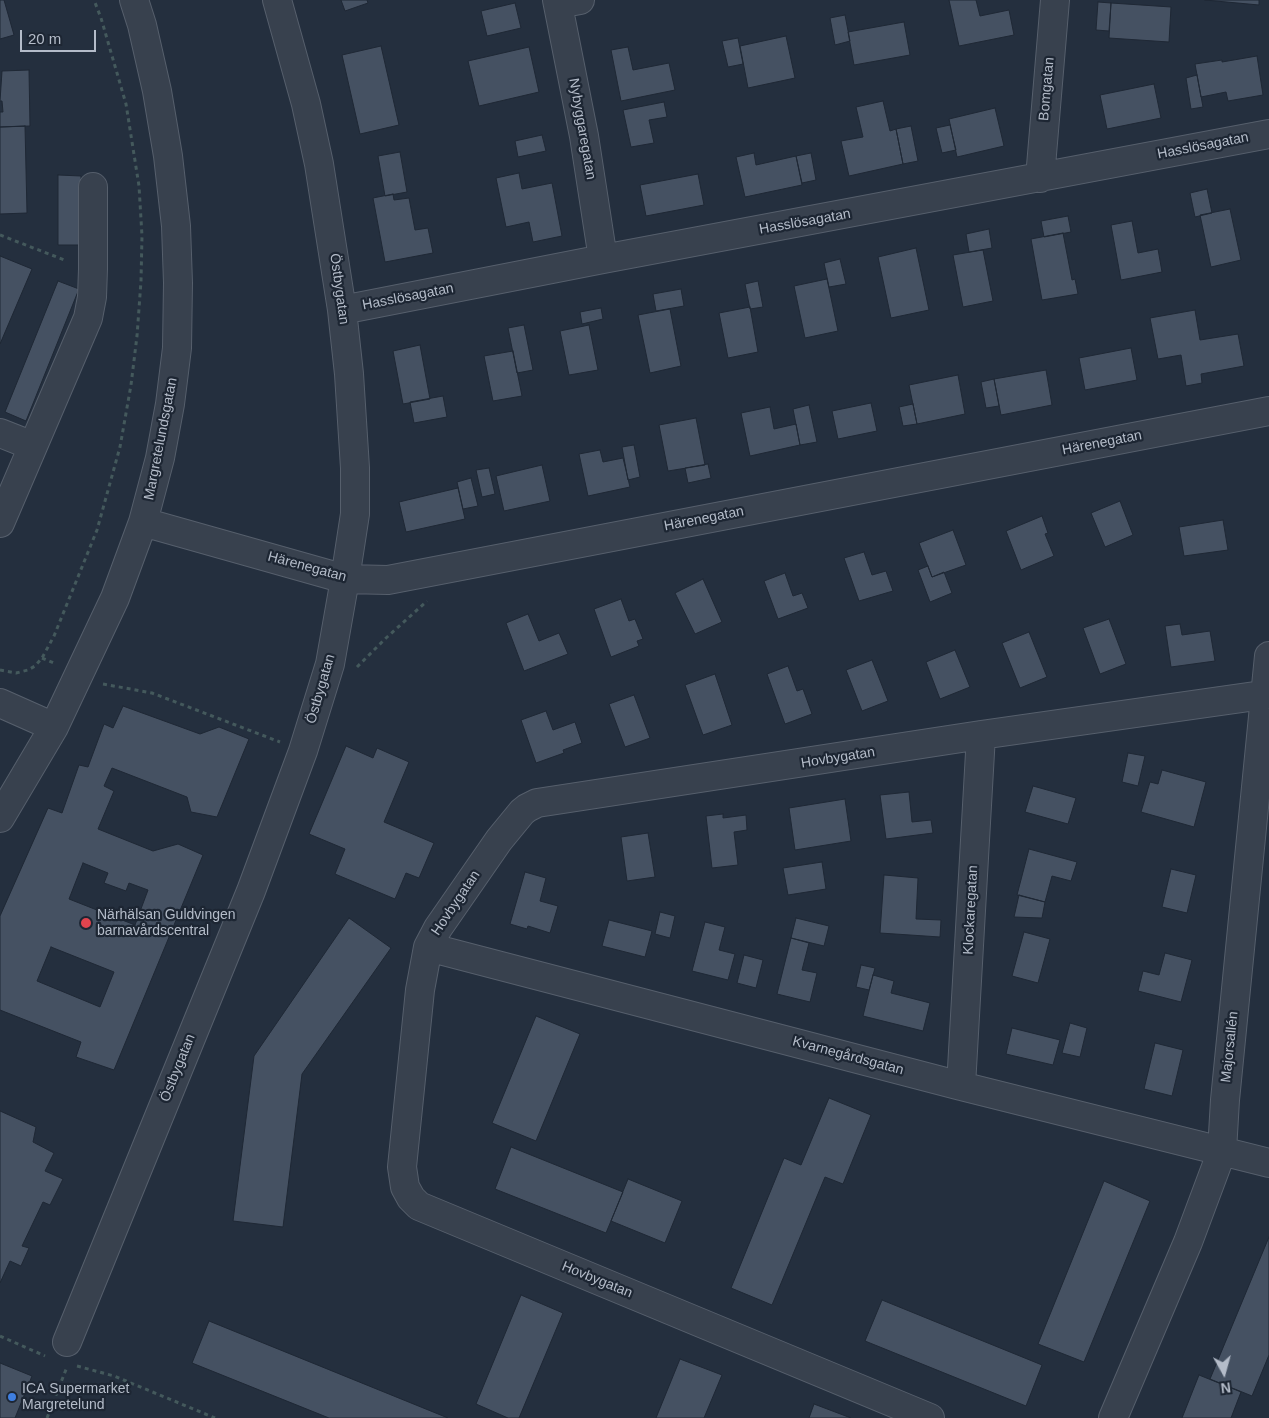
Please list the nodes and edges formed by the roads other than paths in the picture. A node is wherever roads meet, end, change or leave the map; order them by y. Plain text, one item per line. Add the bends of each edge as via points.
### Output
1 (134, 0) edge
2 (277, 0) edge
3 (1055, 0) edge
4 (565, 1) edge
5 (1269, 134) edge
6 (1040, 178) junction
7 (93, 188) dead end
8 (603, 259) junction
9 (342, 310) junction
10 (1269, 411) edge
11 (0, 433) edge
12 (33, 446) junction
13 (143, 522) junction
14 (0, 523) edge
15 (345, 579) junction
16 (1269, 656) edge
17 (1268, 693) edge
18 (0, 703) edge
19 (54, 727) junction
20 (982, 735) junction
21 (0, 818) edge
22 (428, 947) junction
23 (961, 1086) junction
24 (1222, 1151) junction
25 (1269, 1163) edge
26 (59, 1350) road end
27 (930, 1418) edge
28 (1113, 1418) edge

1 - 13 street, Margretelundsgatan via 157,91 168,156 178,282 177,348 170,404
2 - 9 street, Östbygatan via 319,164
3 - 6 street, Bomgatan
4 - 8 street, Nybyggaregatan
5 - 6 street, Hasslösagatan
6 - 8 street, Hasslösagatan
7 - 12 street via 92,298 88,318
8 - 9 street, Hasslösagatan
9 - 15 street, Östbygatan via 355,468 355,514
10 - 15 street, Härenegatan via 388,580
11 - 12 street
12 - 14 street
13 - 15 street, Härenegatan
13 - 19 street, Margretelundsgatan via 115,598
15 - 26 street, Östbygatan via 330,664 303,751 251,891
16 - 17 street, Majorsallén
17 - 20 street, Hovbygatan
17 - 24 street, Majorsallén
18 - 19 street
19 - 21 street, Margretelundsgatan
20 - 22 street, Hovbygatan via 537,803 522,812 499,840
20 - 23 street, Klockaregatan
22 - 23 street, Kvarnegårdsgatan
22 - 27 street, Hovbygatan via 420,990 402,1167 406,1187 419,1206
23 - 24 street, Kvarnegårdsgatan
24 - 25 street, Kvarnegårdsgatan
24 - 28 street, Majorsallén via 1188,1242

